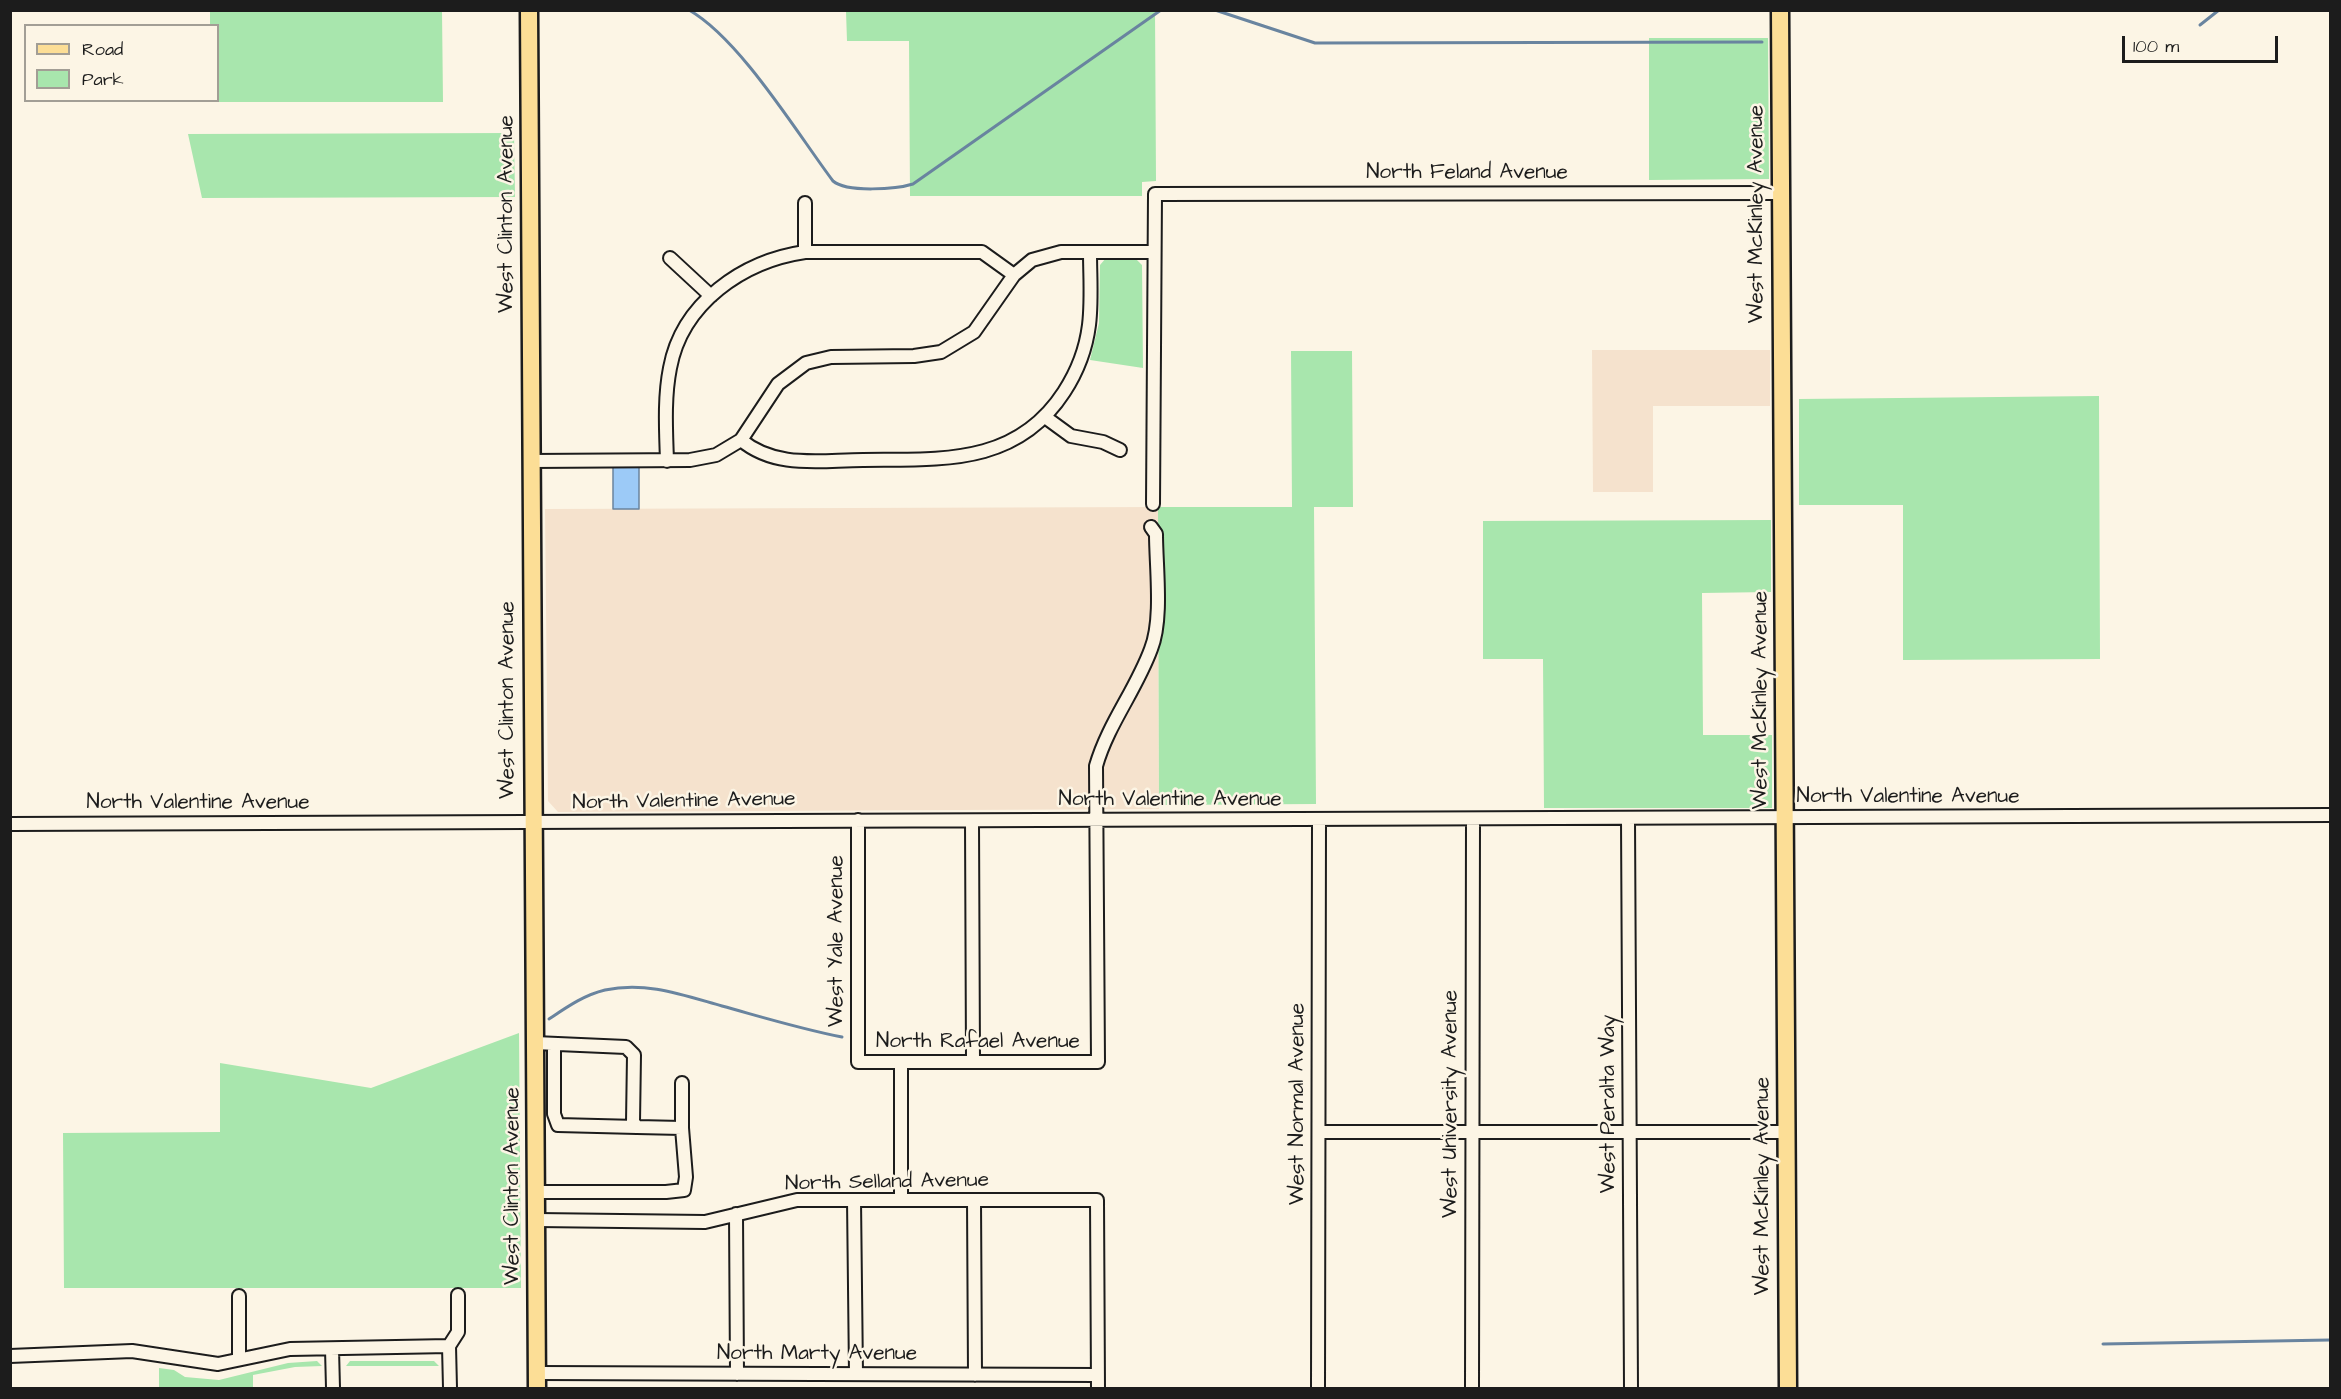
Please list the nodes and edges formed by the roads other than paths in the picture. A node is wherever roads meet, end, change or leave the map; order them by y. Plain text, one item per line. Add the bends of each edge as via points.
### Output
1 (529, 10) edge
2 (1780, 10) edge
3 (1780, 193) junction
4 (805, 203) dead end
5 (805, 252) junction
6 (1090, 252) junction
7 (1153, 252) junction
8 (670, 258) dead end
9 (1014, 275) junction
10 (711, 296) junction
11 (1045, 417) junction
12 (741, 440) junction
13 (1120, 450) dead end
14 (667, 460) junction
15 (531, 461) junction
16 (1153, 504) dead end
17 (1151, 527) dead end
18 (2331, 815) edge
19 (1785, 818) junction
20 (1473, 819) junction
21 (1628, 819) junction
22 (858, 820) junction
23 (1319, 820) junction
24 (972, 821) junction
25 (1097, 821) junction
26 (532, 823) junction
27 (10, 824) edge
28 (535, 1043) junction
29 (554, 1044) junction
30 (973, 1061) junction
31 (858, 1062) joint
32 (901, 1063) junction
33 (682, 1083) dead end
34 (637, 1127) junction
35 (682, 1128) junction
36 (1471, 1131) junction
37 (1630, 1131) junction
38 (1319, 1132) junction
39 (1786, 1132) junction
40 (536, 1192) junction
41 (855, 1200) junction
42 (901, 1200) junction
43 (974, 1200) junction
44 (736, 1214) junction
45 (537, 1220) junction
46 (459, 1295) dead end
47 (239, 1296) dead end
48 (449, 1346) junction
49 (332, 1349) junction
50 (10, 1356) edge
51 (239, 1358) junction
52 (737, 1374) junction
53 (856, 1374) junction
54 (975, 1375) junction
55 (1097, 1375) junction
56 (537, 1381) edge
57 (333, 1389) edge
58 (450, 1389) edge
59 (1098, 1389) edge
60 (1318, 1389) edge
61 (1472, 1389) edge
62 (1631, 1389) edge
63 (1788, 1389) edge

1 - 15 main road, West Clinton Avenue
2 - 3 main road, West McKinley Avenue
3 - 7 street, North Feland Avenue via 1154,196
3 - 19 main road, West McKinley Avenue
4 - 5 street
5 - 9 street via 982,252
5 - 10 street via 762,262 741,272
6 - 7 street
6 - 9 street via 1047,254
6 - 11 street via 1090,324 1086,341 1068,386
7 - 16 street
8 - 10 street
9 - 12 street via 974,332 952,348 914,356 831,357 796,368 778,384
10 - 14 street via 683,333 670,365
11 - 12 street via 994,449 941,459 787,460 760,453
11 - 13 street via 1071,436 1103,442
12 - 14 street via 703,459
14 - 15 street
15 - 26 main road, West Clinton Avenue
17 - 25 street via 1156,534 1157,613 1152,647 1103,740 1096,766
18 - 19 street, North Valentine Avenue
19 - 21 street, North Valentine Avenue
19 - 39 main road, West McKinley Avenue
20 - 21 street, North Valentine Avenue
20 - 23 street, North Valentine Avenue
20 - 36 street, West University Avenue
21 - 37 street, West Peralta Way
22 - 24 street, North Valentine Avenue
22 - 26 street, North Valentine Avenue
22 - 31 street, West Yale Avenue
23 - 25 street, North Valentine Avenue
23 - 38 street, West Normal Avenue
24 - 25 street, North Valentine Avenue
24 - 30 street
25 - 30 street, North Rafael Avenue via 1098,1062
26 - 27 street, North Valentine Avenue
26 - 28 main road, West Clinton Avenue
28 - 29 street
28 - 40 main road, West Clinton Avenue
29 - 34 street via 626,1047 634,1055 633,1122
29 - 34 street via 554,1114 558,1125
30 - 32 street, North Rafael Avenue
31 - 32 street, North Rafael Avenue
32 - 42 street
33 - 35 street
34 - 35 street
35 - 40 street via 687,1177 684,1190
36 - 37 street
36 - 38 street
36 - 61 street, West University Avenue
37 - 39 street
37 - 62 street, West Peralta Way
38 - 60 street, West Normal Avenue
39 - 63 main road, West McKinley Avenue
40 - 45 main road, West Clinton Avenue
41 - 42 street, North Selland Avenue
41 - 44 street, North Selland Avenue via 797,1200
41 - 53 street
42 - 43 street, North Selland Avenue
43 - 54 street
43 - 55 street, North Selland Avenue via 1097,1200
44 - 45 street, North Selland Avenue via 705,1222
44 - 52 street
45 - 56 main road, West Clinton Avenue
46 - 48 street via 459,1332
47 - 51 street
48 - 49 street
48 - 58 street
49 - 51 street via 290,1349
49 - 57 street
50 - 51 street via 132,1351 218,1364
52 - 53 street, North Marty Avenue
52 - 56 street, North Marty Avenue
53 - 54 street, North Marty Avenue
54 - 55 street, North Marty Avenue
55 - 59 street

